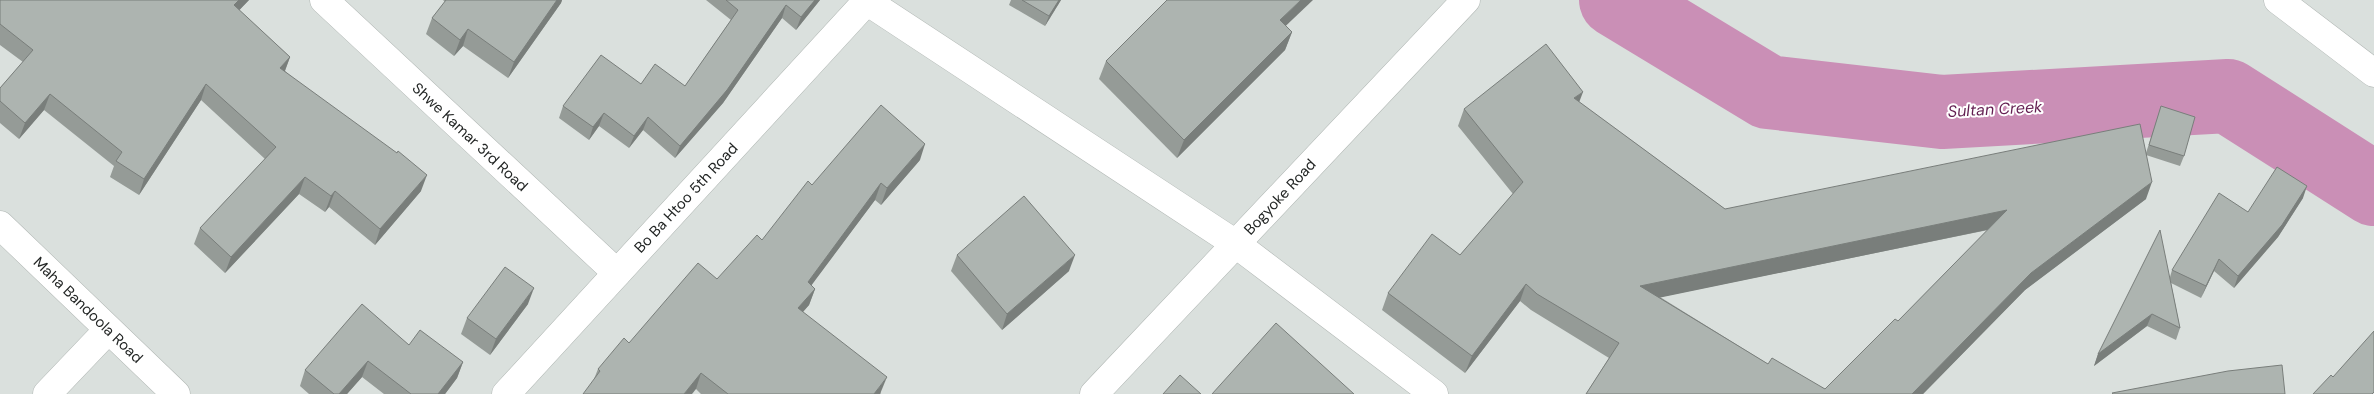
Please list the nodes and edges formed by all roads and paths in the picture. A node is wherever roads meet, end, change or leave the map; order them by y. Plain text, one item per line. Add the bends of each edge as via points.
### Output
1 (324, 0) edge
2 (1466, 0) edge
3 (2278, 0) edge
4 (866, 1) edge
5 (2374, 73) edge
6 (0, 225) edge
7 (1236, 244) junction
8 (617, 273) junction
9 (108, 330) junction
10 (47, 394) edge
11 (176, 394) edge
12 (506, 394) edge
13 (1094, 394) edge
14 (1434, 394) edge

1 - 8 street, Shwe Kamar 3rd Road
2 - 7 street, Bogyoke Road
3 - 5 street
4 - 7 street
4 - 8 street, Bo Ba Htoo 5th Road
6 - 9 street, Maha Bandoola Road
7 - 13 street, Bogyoke Road
7 - 14 street
8 - 12 street, Bo Ba Htoo 5th Road
9 - 10 street
9 - 11 street, Maha Bandoola Road

